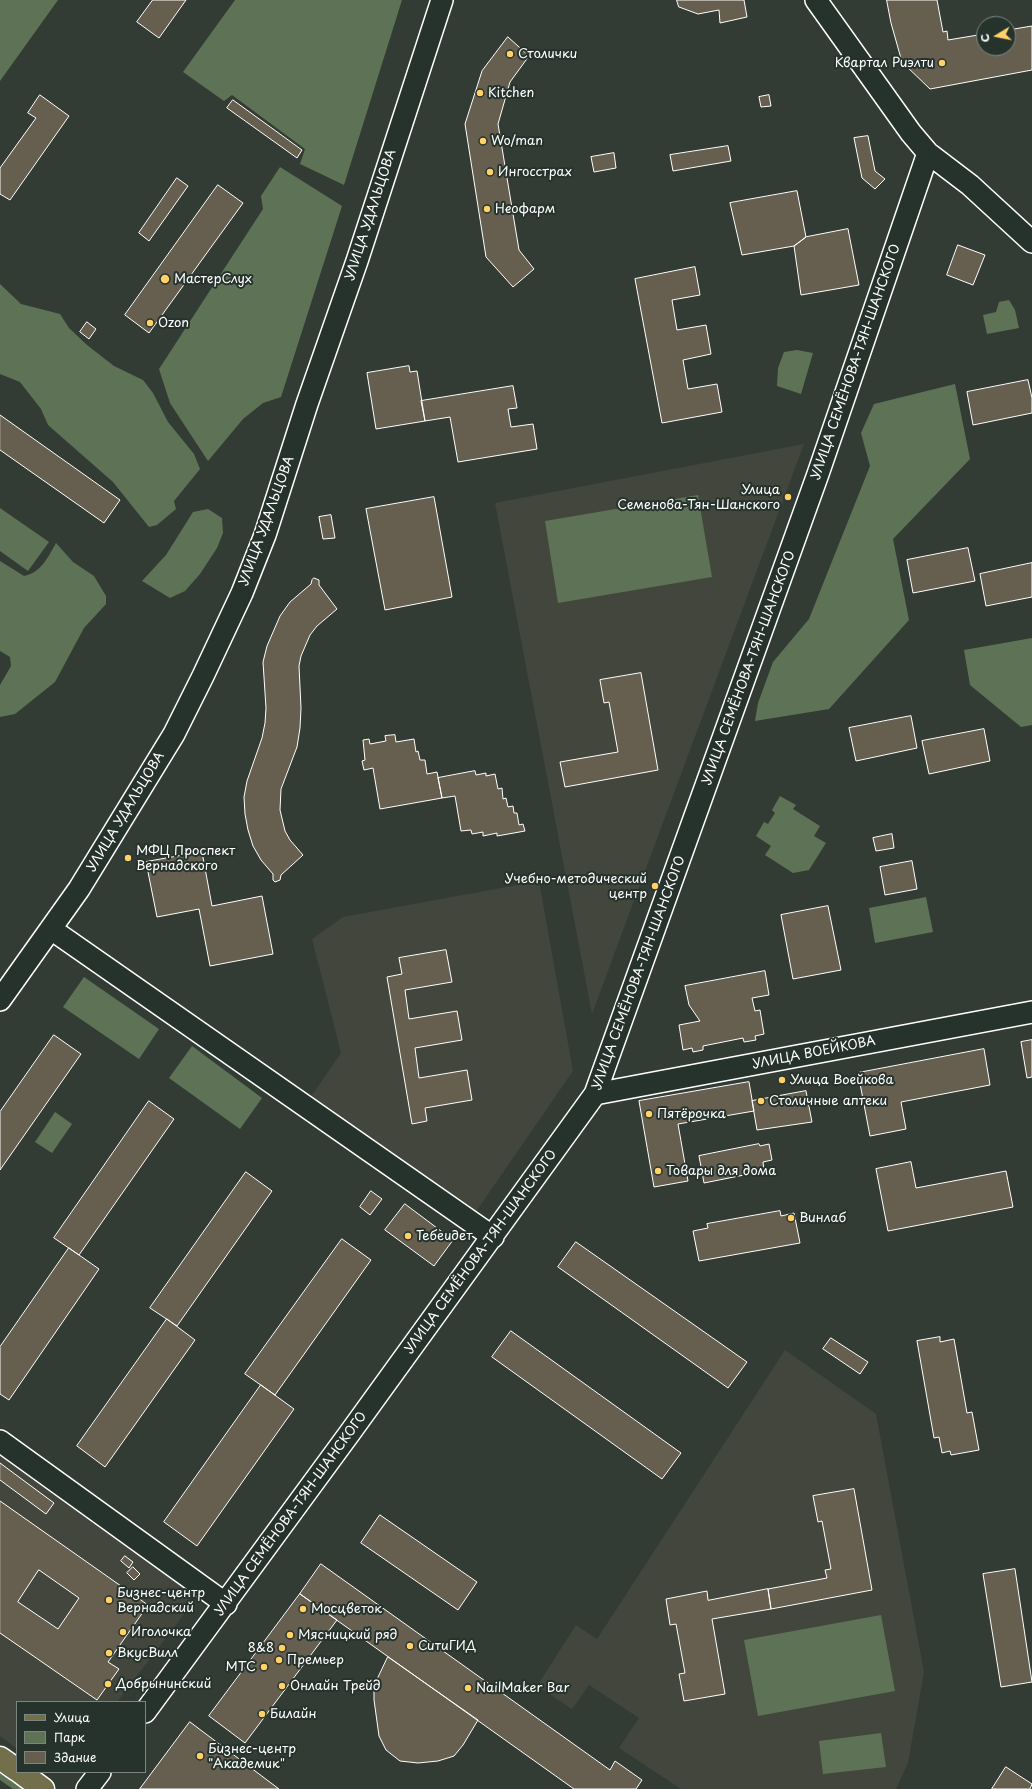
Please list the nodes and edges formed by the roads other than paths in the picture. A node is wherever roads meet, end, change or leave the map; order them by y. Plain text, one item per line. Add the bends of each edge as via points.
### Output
1 (442, 0) edge
2 (816, 0) edge
3 (928, 153) junction
4 (1032, 242) edge
5 (51, 929) junction
6 (0, 1000) edge
7 (1032, 1012) edge
8 (595, 1094) junction
9 (493, 1237) junction
10 (0, 1441) edge
11 (226, 1604) junction
12 (146, 1711) edge
13 (0, 1758) edge
14 (16, 1769) edge
15 (21, 1773) edge
16 (99, 1773) edge
17 (43, 1789) edge
18 (87, 1789) edge

1 - 5 street, УЛИЦА УДАЛЬЦОВА via 265,534 242,593 174,734 79,889
2 - 3 street
3 - 4 street via 970,185
3 - 8 street, УЛИЦА СЕМЁНОВА-ТЯН-ШАНСКОГО via 818,474
5 - 6 street, УЛИЦА УДАЛЬЦОВА
5 - 9 street
7 - 8 street, УЛИЦА ВОЕЙКОВА
8 - 9 street, УЛИЦА СЕМЁНОВА-ТЯН-ШАНСКОГО
9 - 11 street, УЛИЦА СЕМЁНОВА-ТЯН-ШАНСКОГО
10 - 11 street
11 - 12 street, УЛИЦА СЕМЁНОВА-ТЯН-ШАНСКОГО
13 - 14 main road
15 - 17 main road
16 - 18 street

